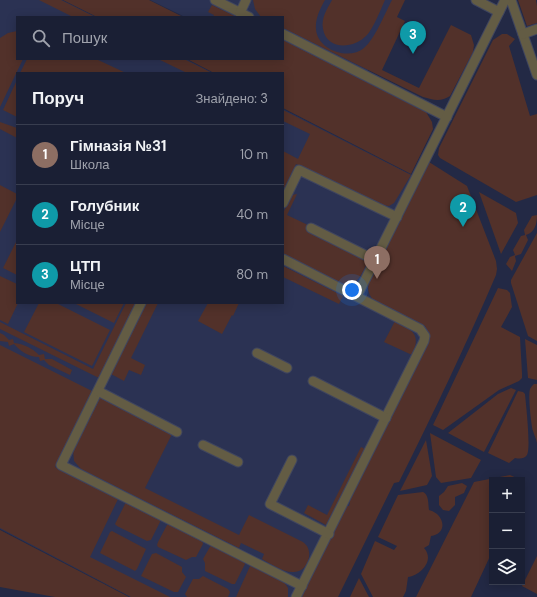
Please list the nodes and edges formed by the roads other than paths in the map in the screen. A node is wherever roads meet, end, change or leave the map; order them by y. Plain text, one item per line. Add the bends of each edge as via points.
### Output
1 (215, 0) edge
2 (246, 0) edge
3 (476, 0) edge
4 (505, 0) edge
5 (511, 0) edge
6 (499, 12) junction
7 (240, 13) junction
8 (247, 16) edge
9 (537, 29) edge
10 (523, 34) junction
11 (284, 35) edge
12 (537, 75) edge
13 (447, 117) junction
14 (284, 201) edge
15 (397, 217) junction
16 (311, 228) dead end
17 (284, 260) edge
18 (375, 260) junction
19 (357, 296) junction
20 (141, 304) edge
21 (257, 353) dead end
22 (287, 368) dead end
23 (313, 381) dead end
24 (98, 392) junction
25 (386, 418) junction
26 (177, 432) dead end
27 (203, 445) dead end
28 (292, 460) dead end
29 (238, 462) dead end
30 (329, 534) junction
31 (302, 586) junction
32 (296, 597) edge

1 - 7 lane
2 - 7 lane
3 - 6 lane
4 - 6 lane
5 - 10 lane
6 - 13 lane
7 - 8 lane
9 - 10 lane
10 - 12 lane
11 - 13 lane
13 - 15 lane
14 - 15 lane via 299,170
15 - 18 lane
16 - 18 lane
17 - 19 lane
18 - 19 lane
19 - 25 lane via 420,329 425,336
20 - 24 lane
21 - 22 lane
23 - 25 lane
24 - 26 lane
24 - 31 lane via 61,465
25 - 30 lane
27 - 29 lane
28 - 30 lane via 270,504
30 - 31 lane
31 - 32 lane

